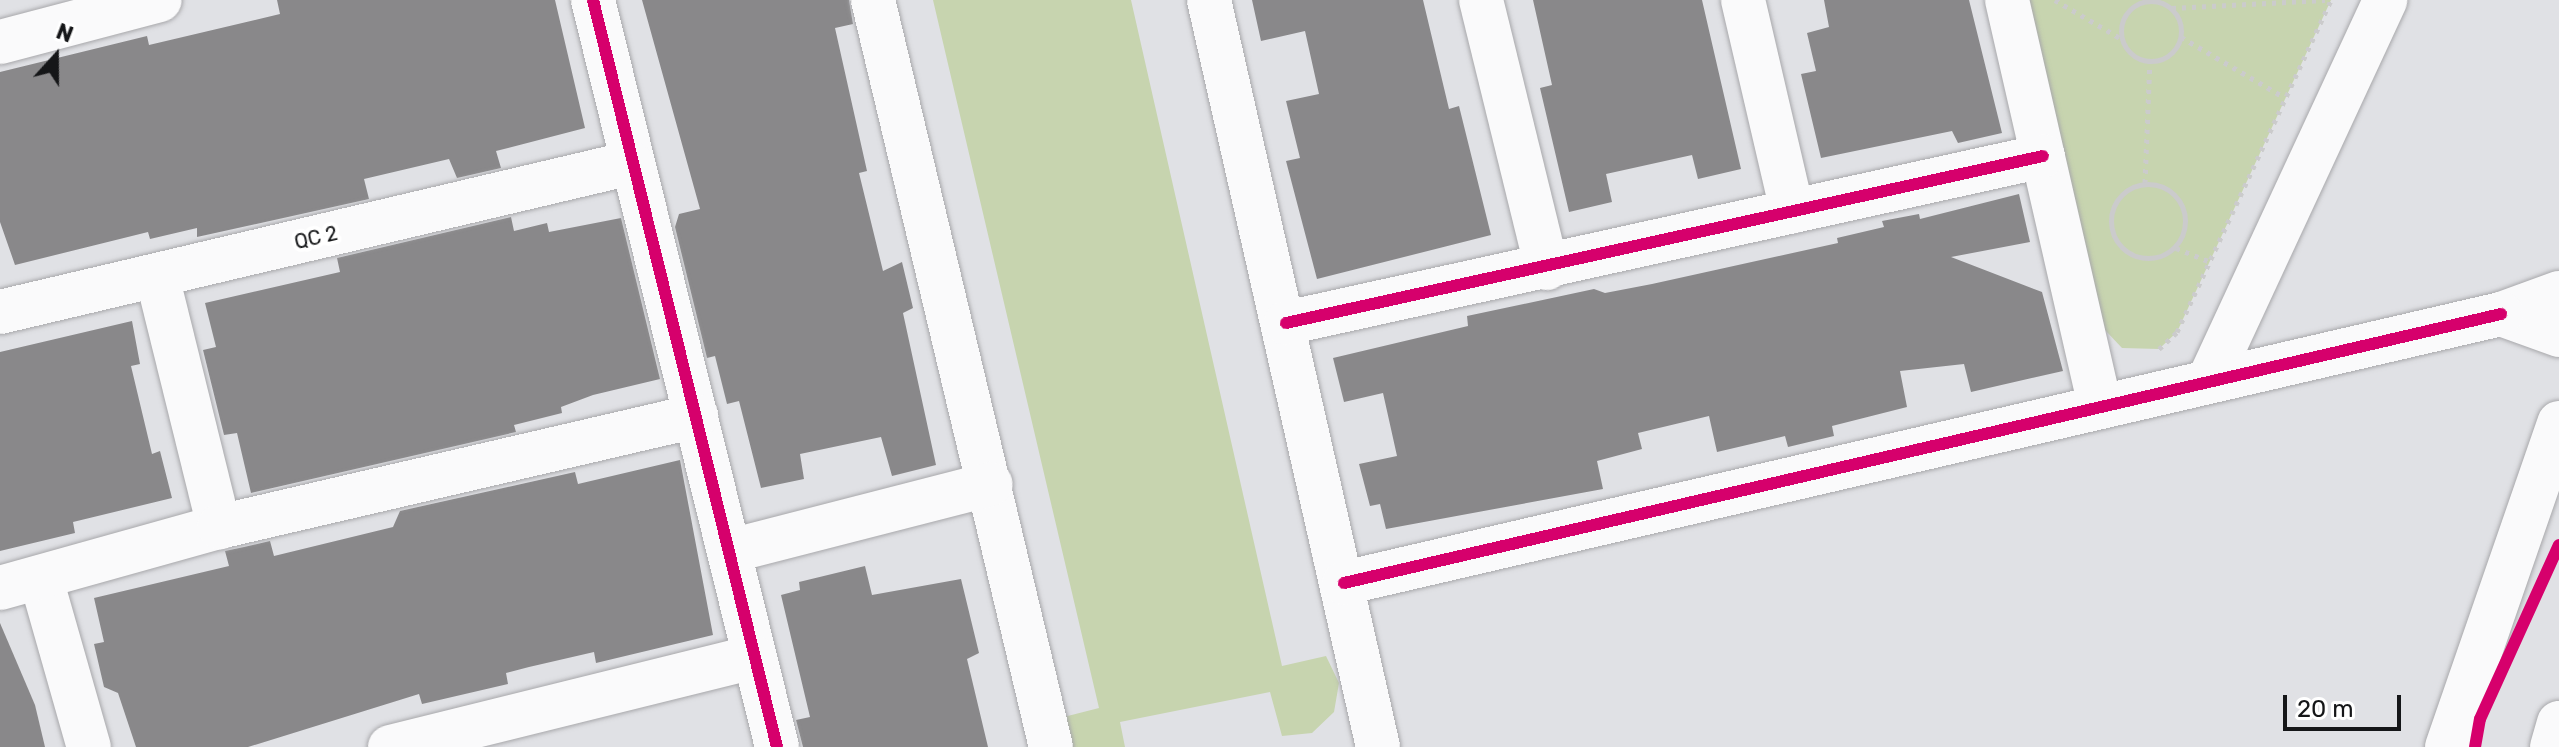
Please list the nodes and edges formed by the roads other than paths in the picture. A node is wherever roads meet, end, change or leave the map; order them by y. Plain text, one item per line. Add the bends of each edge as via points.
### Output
1 (160, 0) edge
2 (593, 0) edge
3 (873, 0) edge
4 (1209, 0) edge
5 (1481, 0) edge
6 (1743, 0) edge
7 (2007, 0) edge
8 (2385, 0) edge
9 (58, 13) edge
10 (0, 42) edge
11 (2043, 156) junction
12 (631, 163) junction
13 (1792, 211) junction
14 (1547, 268) junction
15 (157, 276) junction
16 (2559, 293) edge
17 (0, 312) edge
18 (2501, 314) junction
19 (1286, 323) junction
20 (2559, 335) edge
21 (2209, 380) junction
22 (2100, 405) junction
23 (696, 416) junction
24 (2559, 423) edge
25 (991, 484) junction
26 (219, 527) junction
27 (730, 551) junction
28 (1344, 583) junction
29 (20, 584) edge
30 (754, 657) junction
31 (2559, 723) edge
32 (89, 747) edge
33 (390, 747) edge
34 (777, 747) edge
35 (1051, 747) edge
36 (1376, 747) edge
37 (2447, 747) edge
38 (2552, 747) edge

1 - 9 street
2 - 12 street
3 - 25 street
4 - 19 street
5 - 14 street
6 - 13 street
7 - 11 street
8 - 21 street
9 - 10 street
11 - 13 street
11 - 22 street
12 - 15 street, QC 2
12 - 23 street
13 - 14 street
14 - 19 street
15 - 17 street, QC 2
15 - 26 street
16 - 18 street
18 - 20 street
18 - 21 street
19 - 28 street
21 - 22 street
22 - 28 street
23 - 26 street
23 - 27 street
24 - 37 street
25 - 27 street
25 - 35 street
26 - 29 street
27 - 30 street
28 - 36 street
29 - 32 street
30 - 33 street
30 - 34 street
31 - 38 street

